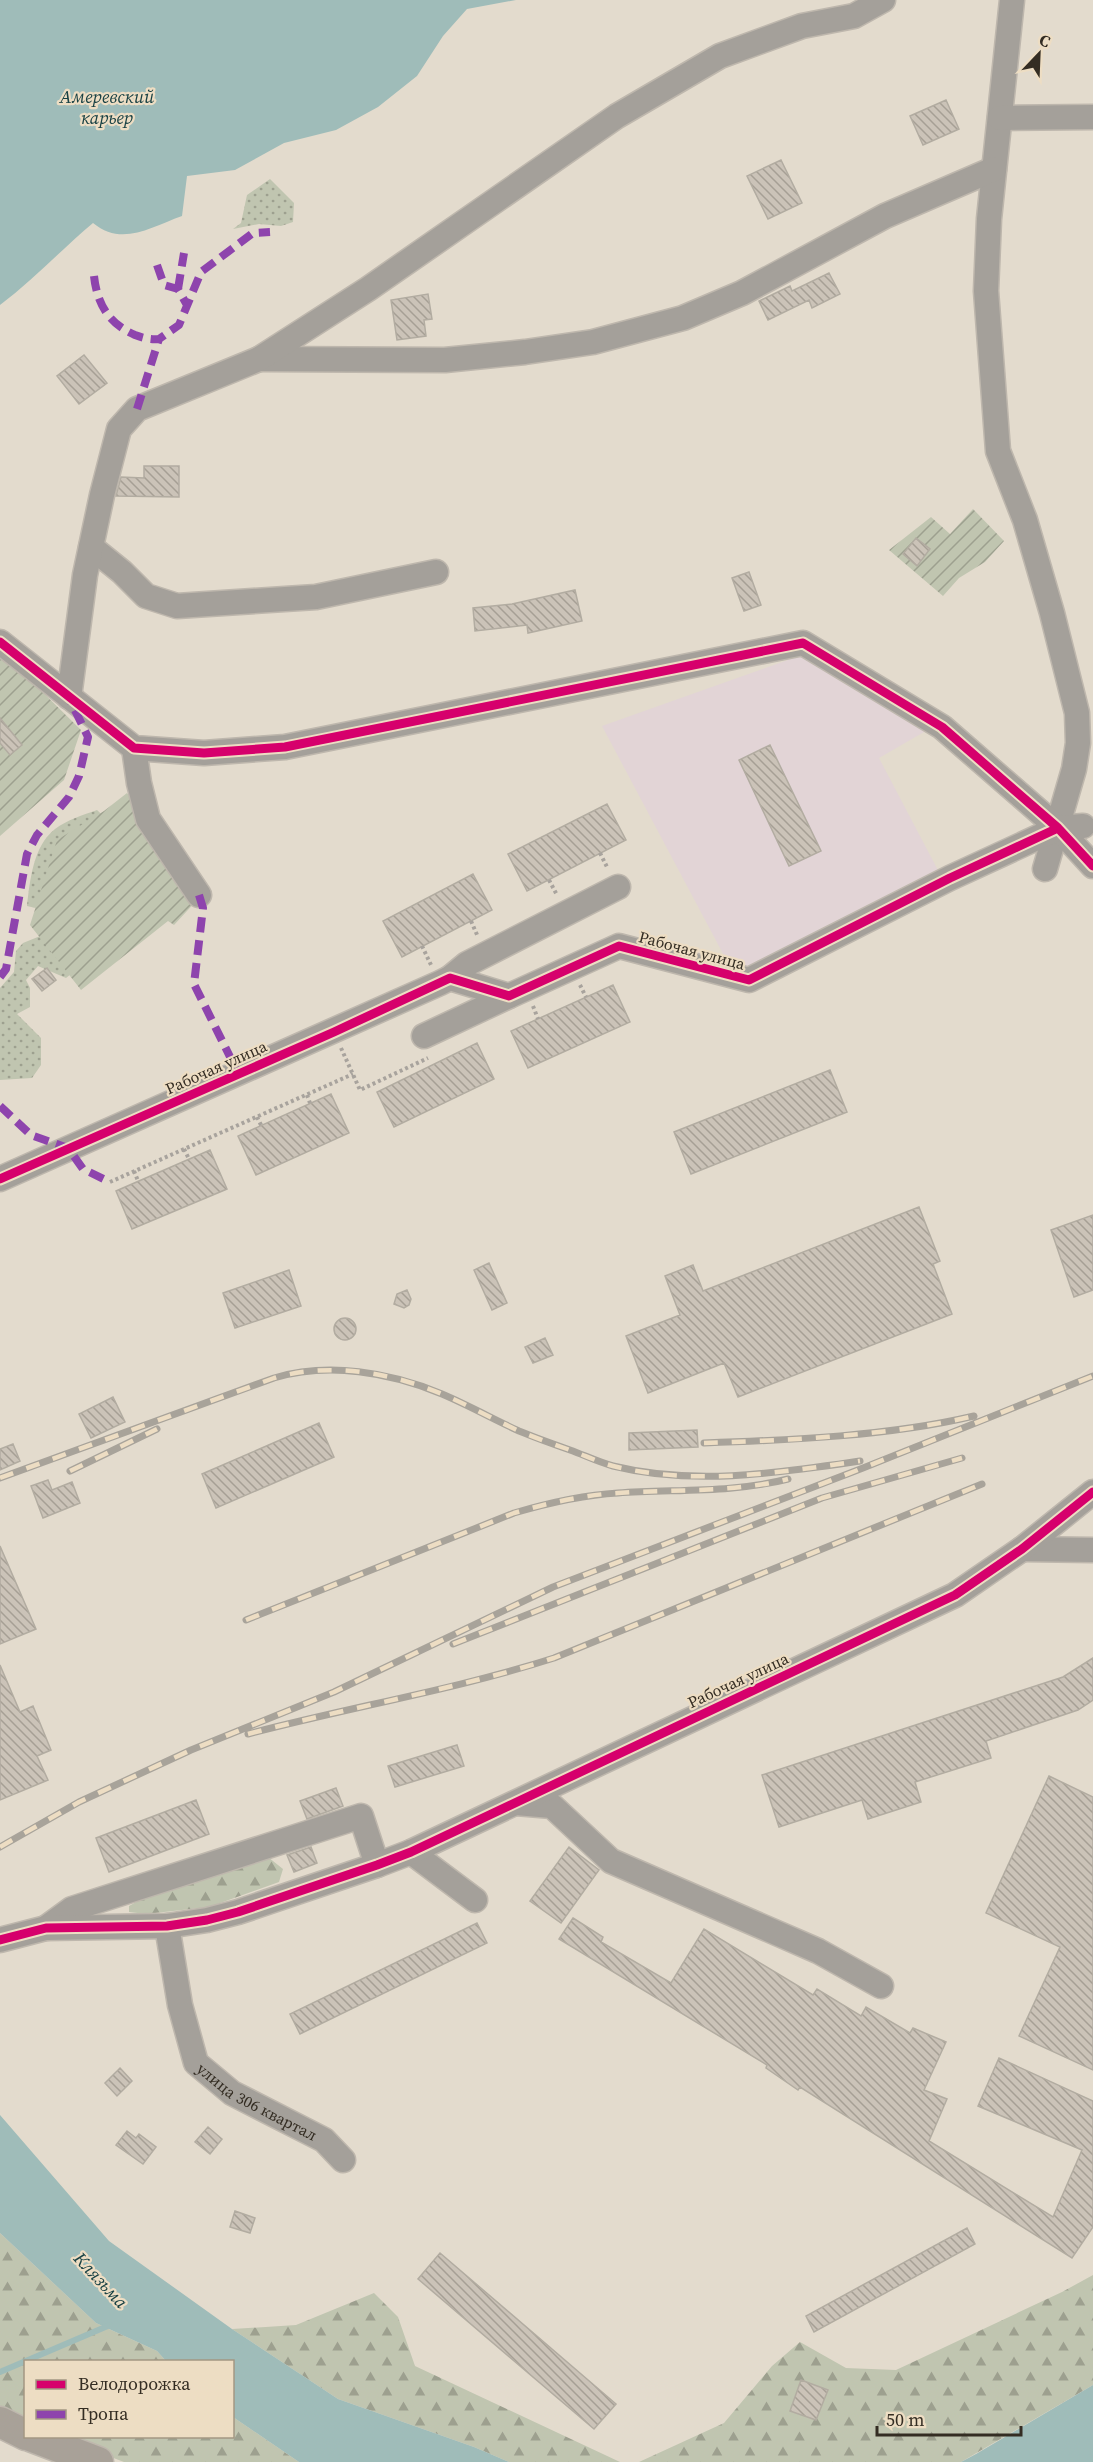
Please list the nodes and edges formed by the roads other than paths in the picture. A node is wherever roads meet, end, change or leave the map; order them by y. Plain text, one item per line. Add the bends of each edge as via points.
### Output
1 (883, 0) edge
2 (1012, 0) edge
3 (1093, 117) edge
4 (1000, 118) junction
5 (994, 169) junction
6 (259, 359) junction
7 (91, 547) junction
8 (436, 573) dead end
9 (0, 642) edge
10 (69, 697) junction
11 (134, 748) junction
12 (1083, 826) dead end
13 (1058, 828) junction
14 (1093, 867) edge
15 (1045, 869) dead end
16 (618, 887) dead end
17 (199, 895) dead end
18 (450, 978) junction
19 (508, 996) junction
20 (424, 1036) dead end
21 (0, 1179) edge
22 (1093, 1492) edge
23 (1022, 1549) junction
24 (1093, 1550) edge
25 (513, 1803) junction
26 (411, 1852) junction
27 (377, 1865) junction
28 (475, 1900) dead end
29 (167, 1926) junction
30 (46, 1928) junction
31 (0, 1940) edge
32 (881, 1986) dead end
33 (343, 2160) dead end
34 (0, 2422) edge
35 (24, 2434) edge
36 (33, 2438) edge
37 (98, 2462) edge

1 - 6 street via 854,16 802,26 720,56 617,116 368,289
2 - 4 street
3 - 4 street
4 - 5 street
5 - 6 street via 885,216 742,293 683,318 593,342 445,360
5 - 13 street via 986,291 998,451 1025,520 1077,713 1074,770
6 - 7 street via 136,409 119,429
7 - 8 street via 146,596 177,606 316,597
7 - 10 street
9 - 10 street
10 - 11 street
11 - 13 street via 204,753 285,747 802,643 942,727
11 - 17 street via 148,819
12 - 13 street
13 - 14 street
13 - 15 street
13 - 19 street, Рабочая улица via 758,970 749,980 619,946
16 - 18 street, Рабочая улица via 467,964
18 - 19 street
18 - 21 street, Рабочая улица
19 - 20 street, Рабочая улица
22 - 23 street, Рабочая улица
23 - 24 street
23 - 25 street, Рабочая улица via 955,1595
25 - 26 street, Рабочая улица
25 - 32 street via 552,1806 611,1861 818,1951
26 - 27 street, Рабочая улица
26 - 28 street
27 - 29 street, Рабочая улица via 238,1912
27 - 30 street via 361,1816 72,1910
29 - 30 street, Рабочая улица
29 - 33 street, улица 306 квартал via 180,2005 196,2063 232,2093 324,2140
30 - 31 street
34 - 35 main road
36 - 37 main road

